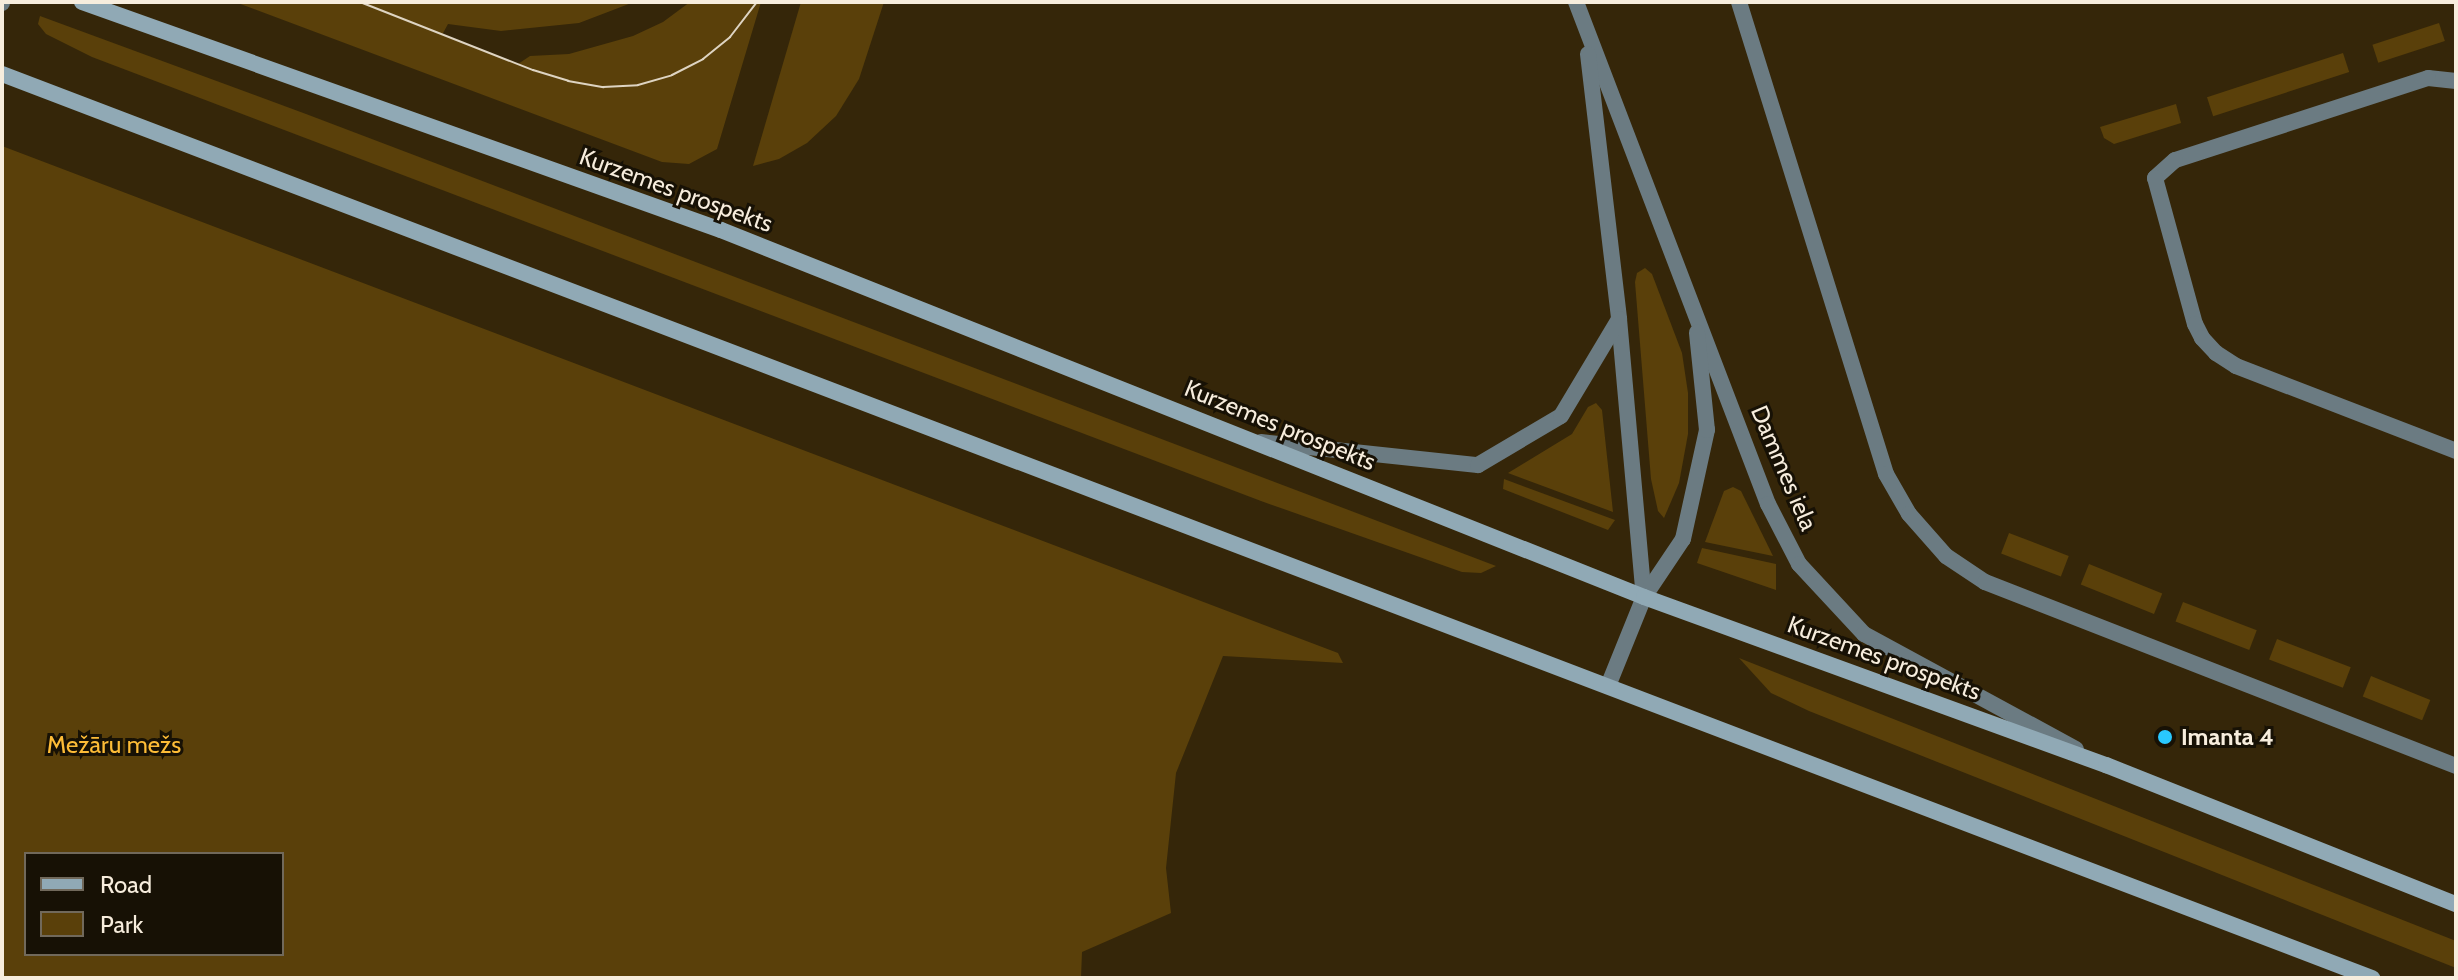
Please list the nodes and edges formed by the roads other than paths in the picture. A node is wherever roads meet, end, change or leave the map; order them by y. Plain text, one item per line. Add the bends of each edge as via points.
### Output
1 (82, 2) edge
2 (1576, 2) edge
3 (1739, 2) edge
4 (1586, 32) junction
5 (2, 74) edge
6 (2456, 81) edge
7 (1695, 313) junction
8 (1619, 319) junction
9 (1261, 442) junction
10 (2456, 451) edge
11 (1644, 597) junction
12 (1608, 686) junction
13 (2106, 765) junction
14 (2456, 766) edge
15 (2456, 904) edge
16 (2372, 978) edge

1 - 9 main road, Kurzemes prospekts via 721,230
2 - 4 street, Dammes iela
3 - 14 street via 1886,474 1909,514 1946,556 1985,582
4 - 7 street, Dammes iela
4 - 8 street, Dammes iela
5 - 12 main road
6 - 10 street via 2428,78 2175,160 2155,178 2195,324 2216,353 2236,366
7 - 11 street, Dammes iela via 1707,430 1683,539
7 - 13 street, Dammes iela via 1768,504 1799,564 1829,598 1864,634
8 - 9 street via 1561,416 1478,465
8 - 11 street, Dammes iela
9 - 11 main road, Kurzemes prospekts
11 - 12 street, Dammes iela
11 - 13 main road, Kurzemes prospekts
12 - 16 main road
13 - 15 main road, Kurzemes prospekts

